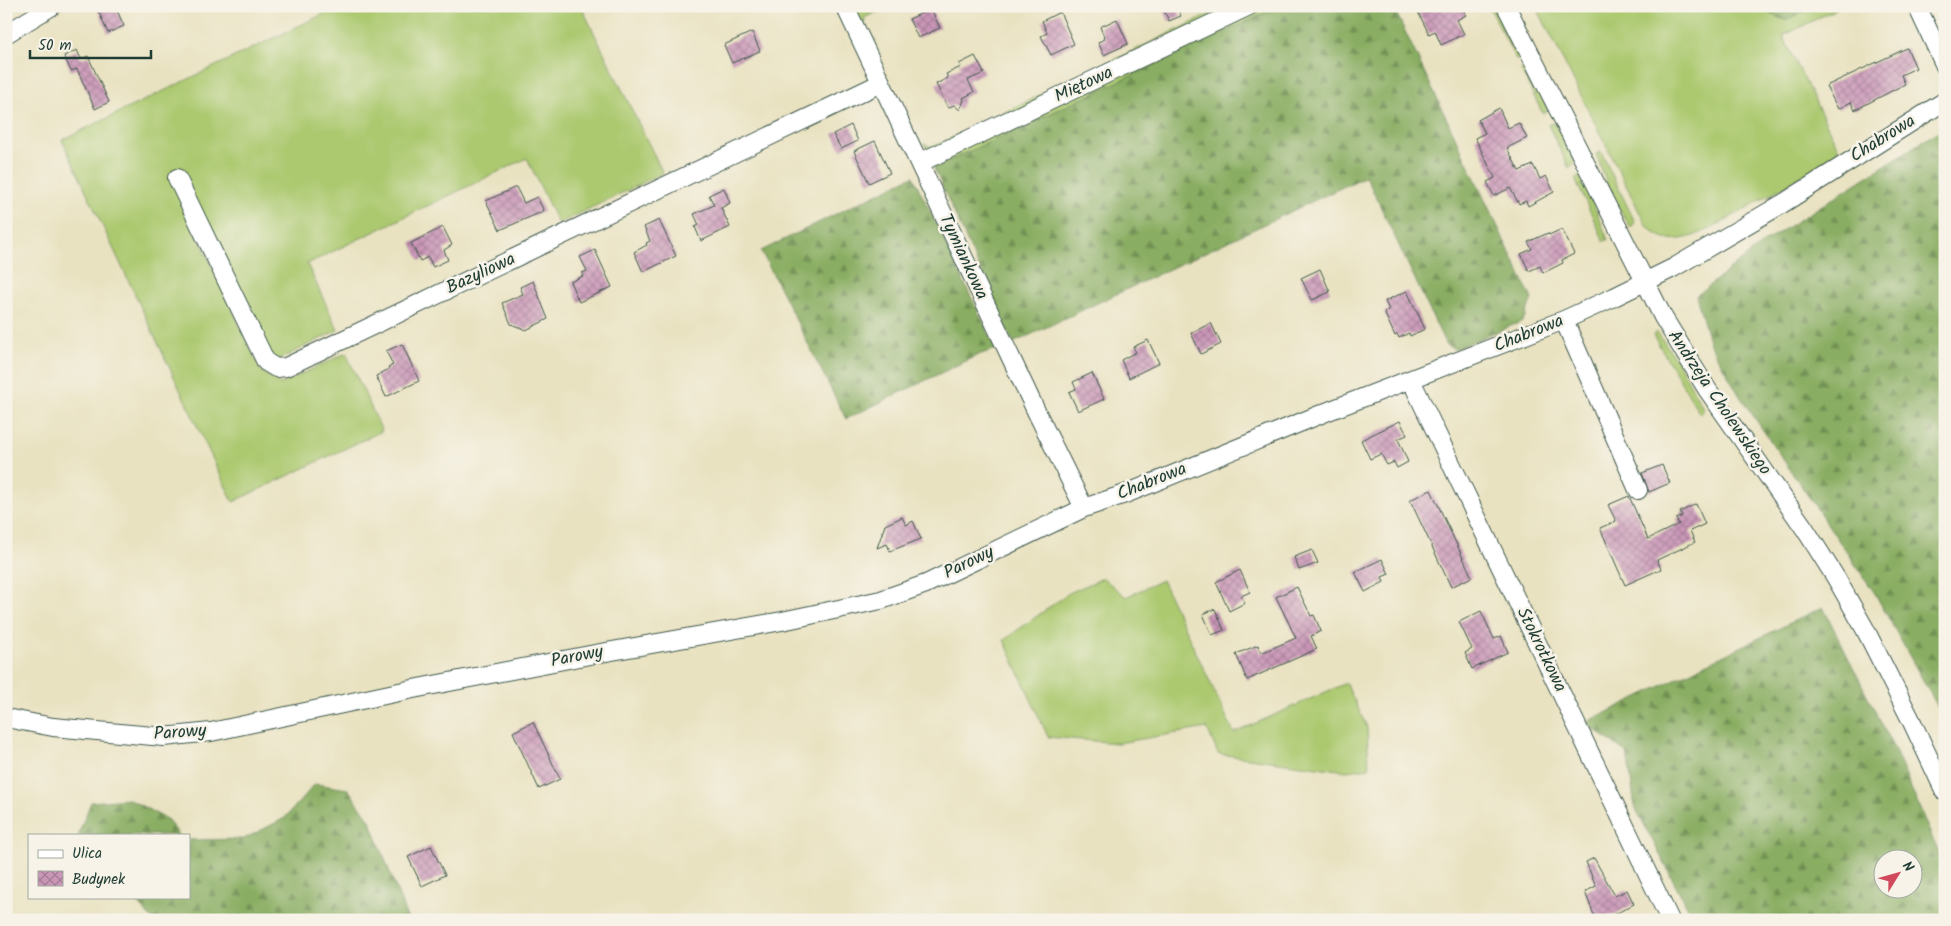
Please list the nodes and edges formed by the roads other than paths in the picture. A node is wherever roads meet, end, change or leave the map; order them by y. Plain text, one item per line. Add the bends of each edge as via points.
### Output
1 (52, 6) edge
2 (845, 6) edge
3 (1249, 6) edge
4 (1506, 6) edge
5 (1917, 6) edge
6 (6, 34) edge
7 (1945, 66) edge
8 (881, 83) junction
9 (1945, 102) edge
10 (919, 163) junction
11 (176, 178) dead end
12 (1645, 282) junction
13 (1564, 320) junction
14 (1411, 380) junction
15 (1638, 490) dead end
16 (1084, 508) junction
17 (6, 718) edge
18 (1945, 792) edge
19 (1670, 920) edge

1 - 6 street
2 - 8 street, Tymiankowa
3 - 10 street, Miętowa
4 - 12 street, Andrzeja Cholewskiego
5 - 7 street
8 - 10 street, Tymiankowa
8 - 11 street, Bazyliowa via 286,367 276,368 266,362
9 - 12 street, Chabrowa via 1782,204
10 - 16 street, Tymiankowa
12 - 13 street, Chabrowa
12 - 18 street, Andrzeja Cholewskiego via 1707,389 1836,578 1874,646
13 - 14 street, Chabrowa
13 - 15 street
14 - 16 street, Chabrowa
14 - 19 street, Stokrotkowa
16 - 17 street, Parowy via 926,584 881,600 782,621 413,689 211,732 164,737 53,727

